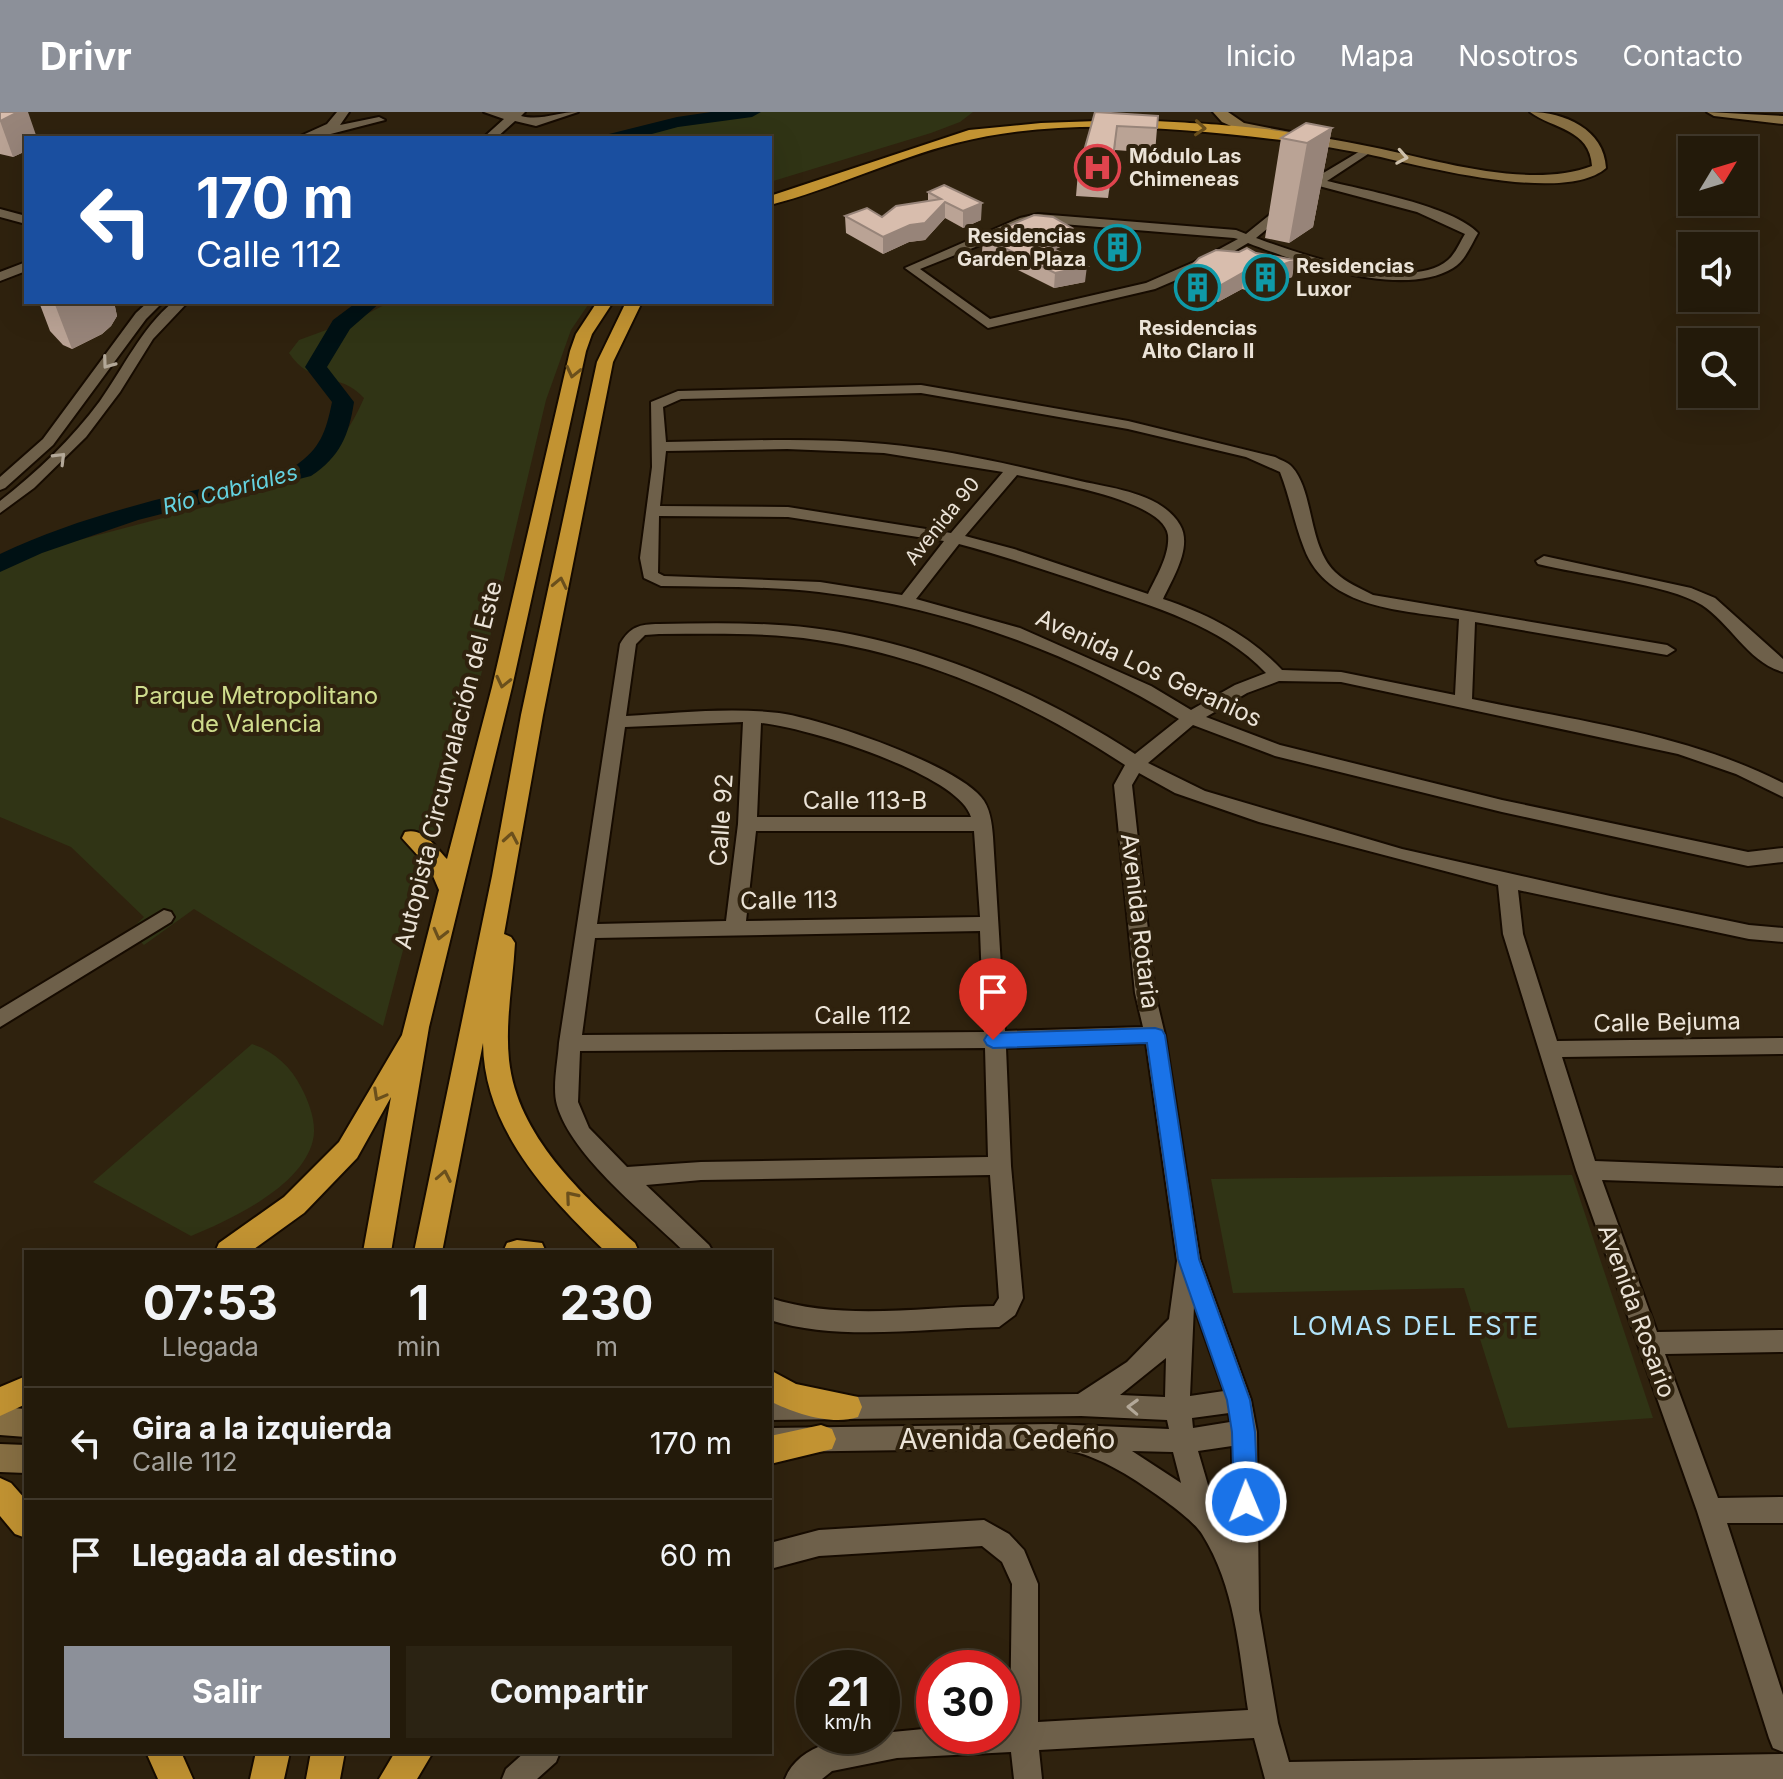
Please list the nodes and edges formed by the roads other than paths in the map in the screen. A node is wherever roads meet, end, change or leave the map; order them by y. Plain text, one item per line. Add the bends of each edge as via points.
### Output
1 (343, 112) edge
2 (356, 112) edge
3 (472, 112) edge
4 (490, 112) edge
5 (572, 112) edge
6 (1031, 112) edge
7 (1112, 112) edge
8 (1184, 112) edge
9 (1220, 112) edge
10 (1537, 112) edge
11 (1714, 112) edge
12 (1776, 112) edge
13 (1783, 113) edge
14 (1562, 116) edge
15 (992, 117) dead end
16 (524, 120) edge
17 (1783, 120) edge
18 (963, 129) junction
19 (326, 131) junction
20 (309, 136) edge
21 (493, 136) edge
22 (1298, 138) junction
23 (1330, 143) junction
24 (1367, 150) junction
25 (1310, 181) junction
26 (772, 191) edge
27 (772, 200) edge
28 (24, 210) edge
29 (2, 215) edge
30 (24, 220) edge
31 (1242, 236) junction
32 (24, 267) edge
33 (0, 277) edge
34 (154, 304) edge
35 (179, 304) edge
36 (604, 304) edge
37 (633, 304) edge
38 (659, 447) junction
39 (1013, 470) junction
40 (0, 485) edge
41 (0, 508) edge
42 (652, 511) junction
43 (955, 538) junction
44 (1544, 561) dead end
45 (1154, 600) junction
46 (906, 601) junction
47 (1467, 618) junction
48 (1667, 650) dead end
49 (1783, 667) edge
50 (1277, 675) junction
51 (1463, 703) junction
52 (752, 716) junction
53 (1191, 718) junction
54 (617, 722) junction
55 (1135, 764) junction
56 (1783, 791) edge
57 (468, 823) junction
58 (747, 824) junction
59 (982, 824) junction
60 (1783, 855) edge
61 (504, 876) junction
62 (1507, 881) junction
63 (451, 890) junction
64 (164, 917) dead end
65 (991, 924) junction
66 (735, 927) junction
67 (588, 931) junction
68 (1783, 935) edge
69 (0, 1019) edge
70 (416, 1027) junction
71 (1155, 1035) junction
72 (993, 1040) junction
73 (570, 1043) junction
74 (1783, 1046) edge
75 (1551, 1049) junction
76 (1000, 1166) junction
77 (1587, 1170) junction
78 (623, 1177) junction
79 (1783, 1177) edge
80 (232, 1250) edge
81 (377, 1250) edge
82 (428, 1250) edge
83 (623, 1250) edge
84 (699, 1250) edge
85 (1188, 1259) junction
86 (772, 1310) edge
87 (1180, 1323) junction
88 (1783, 1341) edge
89 (1652, 1343) junction
90 (772, 1386) edge
91 (24, 1391) edge
92 (1239, 1400) junction
93 (0, 1402) edge
94 (1081, 1405) junction
95 (847, 1407) junction
96 (772, 1409) edge
97 (1177, 1409) junction
98 (0, 1421) edge
99 (24, 1423) edge
100 (1244, 1432) junction
101 (1051, 1436) junction
102 (821, 1439) junction
103 (772, 1440) edge
104 (1182, 1441) junction
105 (772, 1450) edge
106 (0, 1458) edge
107 (24, 1459) edge
108 (0, 1493) edge
109 (1783, 1510) edge
110 (1710, 1511) junction
111 (24, 1521) edge
112 (1209, 1522) junction
113 (772, 1555) edge
114 (1246, 1610) junction
115 (1264, 1723) junction
116 (1024, 1738) junction
117 (1783, 1738) edge
118 (164, 1754) edge
119 (273, 1754) edge
120 (328, 1754) edge
121 (415, 1754) edge
122 (544, 1754) edge
123 (1783, 1768) edge
124 (1279, 1778) edge
125 (176, 1779) edge
126 (267, 1779) edge
127 (323, 1779) edge
128 (396, 1779) edge
129 (516, 1779) edge
130 (799, 1779) edge
131 (1028, 1779) edge

1 - 19 street
2 - 19 street via 379,120
3 - 16 street
4 - 16 street
5 - 16 street via 542,123
6 - 18 highway
7 - 8 highway via 1153,120
9 - 22 street via 1240,126
10 - 14 street
11 - 17 street
12 - 13 street
24 -> 14 street via 1502,175 1556,179 1599,168 1595,147
15 - 18 highway
16 - 21 street
18 -> 22 highway via 1069,123 1194,127
18 - 26 highway
18 - 27 highway
19 - 20 street
22 - 23 street
23 - 24 street
23 - 25 street via 1336,155
24 - 25 street
25 - 31 street
25 - 31 street via 1450,219 1472,233 1452,264 1410,275 1355,271
28 - 29 street
29 - 30 street
31 - 31 street via 1038,218 911,268 985,322 1150,286
32 - 33 street
34 -> 40 street via 48,442
41 -> 35 street via 73,444 156,326
36 -> 57 highway, Autopista Circunvalación del Este via 578,351
61 -> 37 highway via 605,362
38 - 39 street via 910,451
38 - 42 street
38 - 47 street via 656,405 665,399 783,390 944,391 1193,439 1286,469 1312,550 1343,587 1369,599
39 - 43 street, Avenida 90
39 - 45 street via 1129,497 1169,518 1178,542
42 - 43 street via 788,512
42 - 46 street, Avenida Los Geranios via 648,558 654,579 820,587
43 - 45 street
43 - 46 street, Avenida 90
44 - 49 street via 1685,591 1709,602
45 - 50 street via 1253,649
46 - 53 street, Avenida Los Geranios via 1014,632 1145,690
47 - 48 street
47 - 51 street
50 - 51 street via 1341,677
50 - 53 street
51 - 56 street via 1711,757
52 - 54 street
52 - 58 street, Calle 92
52 - 59 street via 809,726 933,772 961,786 975,801
53 - 55 street
53 - 60 street, Avenida Los Geranios via 1275,750 1502,806 1748,859
54 - 55 street via 628,644 641,630 791,632 827,636 929,664 1011,694 1077,726
54 - 67 street
55 - 62 street via 1195,794
55 - 71 street, Avenida Rotaria via 1123,785 1145,993
57 - 63 highway, Autopista Circunvalación del Este
57 - 63 highway via 442,840 413,838 439,865
58 - 59 street, Calle 113-B
58 - 66 street, Calle 92
59 - 65 street
82 -> 61 highway
83 -> 61 highway via 535,1155 509,1110 496,1062
62 - 68 street
62 - 75 street, Avenida Rosario via 1513,934
63 -> 70 highway, Autopista Circunvalación del Este
64 - 69 street
65 - 66 street, Calle 113
65 - 72 street
66 - 67 street, Calle 113
67 - 73 street
70 -> 80 highway via 348,1150 294,1205
70 - 81 highway, Autopista Circunvalación del Este
71 - 72 street, Calle 112
71 - 85 street, Avenida Rotaria
72 - 73 street, Calle 112
72 - 76 street
73 - 78 street via 567,1102 580,1133
74 - 75 street, Calle Bejuma
75 - 77 street, Avenida Rosario
76 - 78 street
76 - 86 street via 1011,1298 999,1316 813,1318
77 - 79 street
77 - 89 street, Avenida Rosario
78 - 84 street
85 - 87 street
85 - 92 street, Avenida Rotaria
87 - 94 street via 1157,1354
87 - 97 street
88 - 89 street
89 - 110 street, Avenida Rosario
90 - 95 highway via 811,1402
91 - 93 highway
92 - 97 street, Avenida Cedeño
92 - 100 street, Avenida Rotaria
94 - 95 street, Avenida Cedeño
97 -> 94 street, Avenida Cedeño
95 - 96 street, Avenida Cedeño
97 - 104 street
98 - 99 street
100 - 104 street, Avenida Cedeño
100 - 114 street, Avenida Rotaria
101 - 102 street, Avenida Cedeño
101 - 104 street, Avenida Cedeño
101 - 112 street via 1125,1460
102 - 103 street, Avenida Cedeño
102 - 105 highway
104 - 112 street
106 - 107 street
108 - 111 highway
109 - 110 street
110 - 117 street, Avenida Rosario
112 - 114 street
113 - 116 street via 819,1543 984,1533 1003,1543 1025,1584
114 - 115 street, Avenida Rotaria
115 - 116 street
115 - 124 street, Avenida Rotaria
116 - 130 street via 897,1744 825,1758
116 - 131 street
118 - 125 highway
119 - 126 highway
120 - 127 highway
121 - 128 highway
122 - 129 street
123 - 124 street

